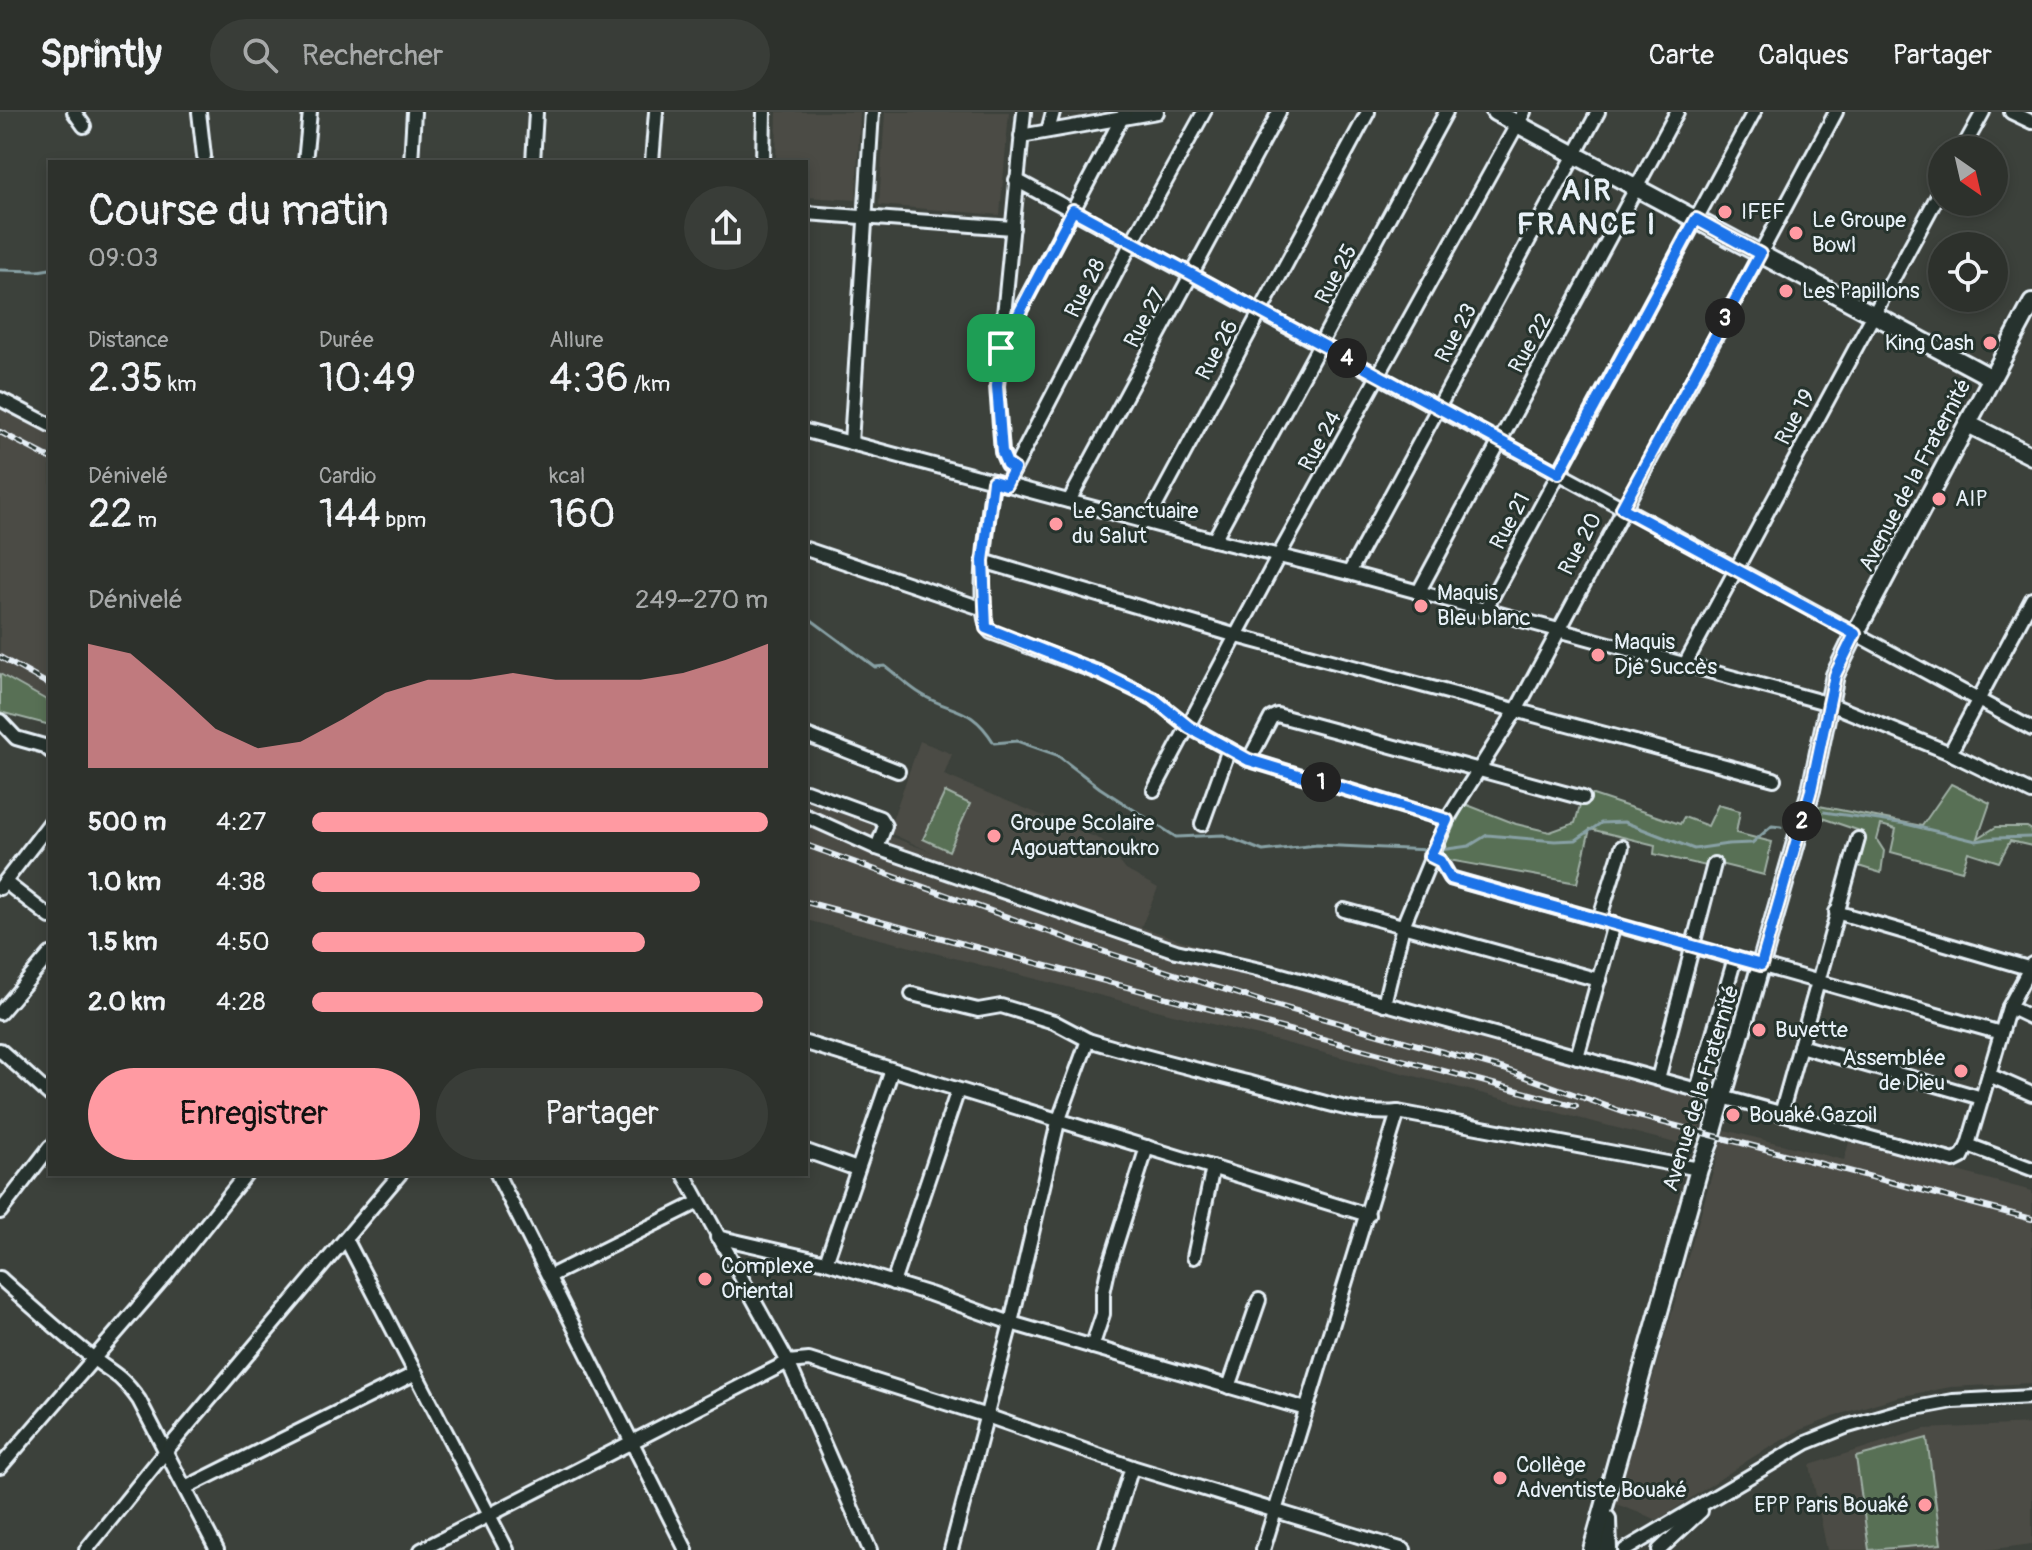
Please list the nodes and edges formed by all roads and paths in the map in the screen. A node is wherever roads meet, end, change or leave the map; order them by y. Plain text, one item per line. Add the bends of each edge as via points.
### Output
1 (74, 112) edge
2 (199, 112) edge
3 (310, 112) edge
4 (414, 112) edge
5 (536, 112) edge
6 (656, 112) edge
7 (764, 112) edge
8 (872, 112) edge
9 (1024, 112) edge
10 (1053, 112) edge
11 (1157, 112) edge
12 (1204, 112) edge
13 (1279, 112) edge
14 (1368, 112) edge
15 (1446, 112) edge
16 (1495, 112) edge
17 (1598, 112) edge
18 (1677, 112) edge
19 (1754, 112) edge
20 (1836, 112) edge
21 (1983, 112) edge
22 (2011, 112) edge
23 (1123, 115) edge
24 (1520, 118) edge
25 (2032, 122) edge
26 (84, 126) dead end
27 (1048, 131) junction
28 (1021, 136) junction
29 (1970, 136) edge
30 (1575, 155) junction
31 (204, 156) dead end
32 (305, 160) edge
33 (411, 160) edge
34 (533, 160) edge
35 (652, 160) edge
36 (763, 160) edge
37 (1016, 180) junction
38 (1637, 188) junction
39 (1073, 210) junction
40 (808, 213) edge
41 (1928, 214) edge
42 (864, 218) junction
43 (1696, 219) junction
44 (1013, 228) junction
45 (1132, 242) junction
46 (1760, 254) junction
47 (1191, 274) junction
48 (2032, 303) edge
49 (1260, 312) junction
50 (1874, 314) junction
51 (2016, 335) junction
52 (2032, 343) edge
53 (1320, 344) junction
54 (1001, 348) junction
55 (1380, 376) junction
56 (1992, 378) junction
57 (5, 403) edge
58 (1438, 408) junction
59 (0, 416) edge
60 (48, 424) edge
61 (1968, 424) junction
62 (808, 432) edge
63 (1500, 441) junction
64 (851, 443) junction
65 (2032, 456) edge
66 (1014, 469) junction
67 (1559, 473) junction
68 (993, 481) junction
69 (1006, 485) junction
70 (1069, 501) junction
71 (1622, 508) junction
72 (1147, 522) junction
73 (1214, 540) junction
74 (808, 550) edge
75 (1279, 555) junction
76 (983, 561) junction
77 (1736, 569) junction
78 (1349, 573) junction
79 (1418, 593) junction
80 (2032, 599) edge
81 (984, 609) junction
82 (1484, 612) junction
83 (1556, 631) junction
84 (1855, 634) junction
85 (1237, 636) junction
86 (1684, 666) junction
87 (1978, 701) junction
88 (1830, 704) junction
89 (1517, 709) junction
90 (0, 721) edge
91 (1189, 727) junction
92 (2032, 729) edge
93 (808, 736) edge
94 (48, 749) edge
95 (1229, 749) junction
96 (1950, 753) junction
97 (1249, 760) junction
98 (1477, 769) junction
99 (898, 771) dead end
100 (1774, 779) dead end
101 (1154, 790) dead end
102 (808, 792) edge
103 (2032, 793) edge
104 (1583, 798) dead end
105 (808, 817) edge
106 (1447, 820) junction
107 (1202, 824) dead end
108 (48, 826) edge
109 (1858, 839) dead end
110 (1622, 847) dead end
111 (877, 848) junction
112 (1430, 856) junction
113 (1714, 864) dead end
114 (3, 885) edge
115 (1344, 910) dead end
116 (1836, 912) junction
117 (48, 916) edge
118 (1599, 920) junction
119 (1614, 924) junction
120 (1403, 926) junction
121 (1693, 946) junction
122 (48, 956) edge
123 (1735, 958) junction
124 (1761, 965) junction
125 (2030, 966) edge
126 (1599, 980) junction
127 (1818, 980) junction
128 (912, 994) dead end
129 (1384, 1004) junction
130 (2009, 1007) junction
131 (0, 1013) edge
132 (2032, 1018) edge
133 (2001, 1033) junction
134 (1088, 1040) junction
135 (808, 1044) edge
136 (1800, 1046) junction
137 (0, 1050) edge
138 (1577, 1057) junction
139 (892, 1070) junction
140 (1989, 1075) junction
141 (1658, 1079) junction
142 (958, 1090) junction
143 (1697, 1090) junction
144 (48, 1093) edge
145 (2032, 1094) edge
146 (1723, 1097) junction
147 (1982, 1098) junction
148 (1398, 1112) junction
149 (1781, 1114) junction
150 (1058, 1122) junction
151 (1968, 1145) junction
152 (1147, 1147) junction
153 (48, 1150) edge
154 (808, 1152) edge
155 (1213, 1167) junction
156 (857, 1169) junction
157 (1699, 1169) junction
158 (2032, 1169) edge
159 (244, 1176) edge
160 (398, 1176) edge
161 (498, 1176) edge
162 (685, 1176) edge
163 (699, 1202) junction
164 (0, 1212) edge
165 (1368, 1215) junction
166 (717, 1237) junction
167 (346, 1239) junction
168 (1194, 1257) dead end
169 (826, 1262) junction
170 (550, 1276) junction
171 (0, 1278) edge
172 (893, 1283) junction
173 (1259, 1300) dead end
174 (1011, 1323) junction
175 (1092, 1347) junction
176 (92, 1358) junction
177 (788, 1362) junction
178 (416, 1373) junction
179 (1229, 1387) junction
180 (2032, 1397) edge
181 (1306, 1409) junction
182 (987, 1416) junction
183 (633, 1442) junction
184 (166, 1451) junction
185 (0, 1467) edge
186 (1132, 1467) junction
187 (185, 1488) junction
188 (1607, 1501) junction
189 (1712, 1501) junction
190 (1275, 1511) junction
191 (490, 1516) junction
192 (86, 1550) edge
193 (217, 1550) edge
194 (421, 1550) edge
195 (507, 1550) edge
196 (686, 1550) edge
197 (870, 1550) edge
198 (951, 1550) edge
199 (1106, 1550) edge
200 (1263, 1550) edge
201 (1404, 1550) edge
202 (1592, 1550) edge
203 (1608, 1550) edge
204 (1625, 1550) edge
205 (1659, 1550) edge

1 - 26 street
2 - 31 street
3 - 32 street
4 - 33 street
5 - 34 street
6 - 35 street
7 - 36 street
8 - 42 street
9 - 28 street
10 - 27 street
11 - 23 street
12 - 45 street, Rue 28
13 - 47 street, Rue 27
14 - 49 street, Rue 26
15 - 53 street, Rue 25
16 - 24 main road
17 - 30 street, Rue 23
18 - 38 street, Rue 22
19 - 43 street, Rue 21
20 - 46 street, Rue 20
21 - 29 street
22 - 25 street
23 - 27 street
23 - 39 street
24 - 30 main road
24 - 55 street, Rue 24
27 - 28 street
28 - 37 street
30 - 38 main road
30 - 58 street, Rue 23
37 - 39 street
37 - 44 street
38 - 43 main road
38 - 63 street, Rue 22
39 - 45 street
39 - 54 street
40 - 42 street
41 - 50 street, Rue 19
42 - 44 street
42 - 64 street
43 - 46 main road
43 - 67 street, Rue 21
44 - 54 street
45 - 47 street
45 - 66 street, Rue 28
46 - 50 main road
46 - 71 street, Rue 20
47 - 49 street
47 - 70 street, Rue 27
48 - 51 main road, Avenue de la Fraternité
49 - 53 street
49 - 72 street, Rue 26
50 - 56 main road
50 - 77 street, Rue 19
51 - 52 main road
51 - 56 main road, Avenue de la Fraternité
53 - 55 street
53 - 73 street, Rue 25
54 - 66 street via 997,386 1002,452
55 - 58 street
55 - 75 street, Rue 24
56 - 61 main road, Avenue de la Fraternité
57 - 59 street
57 - 60 street
58 - 63 street
58 - 78 street, Rue 23
61 - 65 main road
61 - 84 main road, Avenue de la Fraternité
62 - 64 street
63 - 67 street
63 - 79 street, Rue 22
64 - 68 street
66 - 69 street, Rue 28
67 - 71 street
67 - 82 street, Rue 21
68 - 69 street
68 - 76 street
69 - 70 street
70 - 72 street
71 - 77 street
71 - 83 street, Rue 20
72 - 73 street
73 - 75 street
74 - 81 street
75 - 78 street
75 - 85 street, Rue 24
76 - 81 street
76 - 85 street
77 - 84 street
77 - 86 street, Rue 19
78 - 79 street
79 - 82 street
80 - 87 street
81 - 91 street via 991,632 1100,673 1154,699
82 - 83 street
83 - 86 street
83 - 89 street, Rue 20
84 - 87 street
84 - 88 main road, Avenue de la Fraternité via 1835,675
85 - 89 street
85 - 91 street, Rue 24
86 - 88 street
87 - 92 street
87 - 96 street
88 - 96 street
88 - 124 main road, Avenue de la Fraternité
89 - 98 street, Rue 20
89 - 100 street
90 - 94 street via 16,738
91 - 95 street
91 - 101 street, Rue 24
93 - 99 street
95 - 97 street
95 - 107 street
96 - 103 street
97 - 98 street via 1277,715
97 - 106 street
98 - 104 street
98 - 106 street, Rue 20
102 - 111 street via 880,818 885,826
105 - 111 street
106 - 112 street, Rue 20
108 - 114 street
109 - 116 street
110 - 118 street
111 - 129 street via 1176,951
112 - 118 street via 1440,861 1450,878
112 - 120 street, Rue 20
113 - 121 street
114 - 117 street
115 - 120 street
116 - 125 street
116 - 127 street
118 - 119 street
119 - 121 street
119 - 126 street
120 - 126 street
120 - 129 street, Rue 20
121 - 123 street
121 - 141 street
122 - 131 street
123 - 124 street
123 - 143 street
124 - 127 street
124 - 146 main road, Avenue de la Fraternité
125 - 130 street
126 - 138 street
127 - 133 street
127 - 136 street
128 - 134 street via 978,1010 1001,1006 1054,1022
129 - 138 street
130 - 132 street
130 - 133 street
133 - 140 street
134 - 148 street via 1336,1107
134 - 150 street
135 - 139 street
136 - 147 street
136 - 149 street
137 - 144 street
138 - 141 street
139 - 142 street
139 - 156 street
140 - 145 street
140 - 147 street
141 - 143 street
142 - 150 street
142 - 172 street
143 - 146 street
146 - 149 street
146 - 157 main road, Avenue de la Fraternité
147 - 151 street
148 - 157 street
148 - 165 street
149 - 151 street via 1954,1161
150 - 152 street
150 - 174 street
151 - 158 street
152 - 155 street
152 - 175 street via 1108,1270 1103,1314
153 - 164 street
154 - 156 street
155 - 165 street
155 - 168 street
156 - 169 street
157 - 188 main road, Avenue de la Fraternité
159 - 176 street
160 - 167 street
161 - 170 street
162 - 163 street
163 - 166 street
163 - 170 street
165 - 181 street
166 - 169 street
166 - 177 street
167 - 178 street
167 - 184 street
169 - 172 street
170 - 183 street
171 - 176 street
172 - 174 street
173 - 179 street
174 - 175 street
174 - 182 street
175 - 179 street
176 - 184 street via 126,1382
176 - 185 street
177 - 182 street via 809,1360
177 - 183 street
177 - 197 street
178 - 187 street
178 - 191 street
179 - 181 street
180 - 189 street via 1953,1401 1848,1426 1806,1443
181 - 190 street
182 - 186 street
182 - 198 street
183 - 191 street
183 - 196 street
184 - 187 street
184 - 192 street
186 - 190 street
186 - 199 street
187 - 193 street
188 - 202 main road, Avenue de la Fraternité
188 - 203 main road, Avenue de la Fraternité
189 - 204 street
189 - 205 street
190 - 200 street
190 - 201 street
191 - 194 street
191 - 195 street

